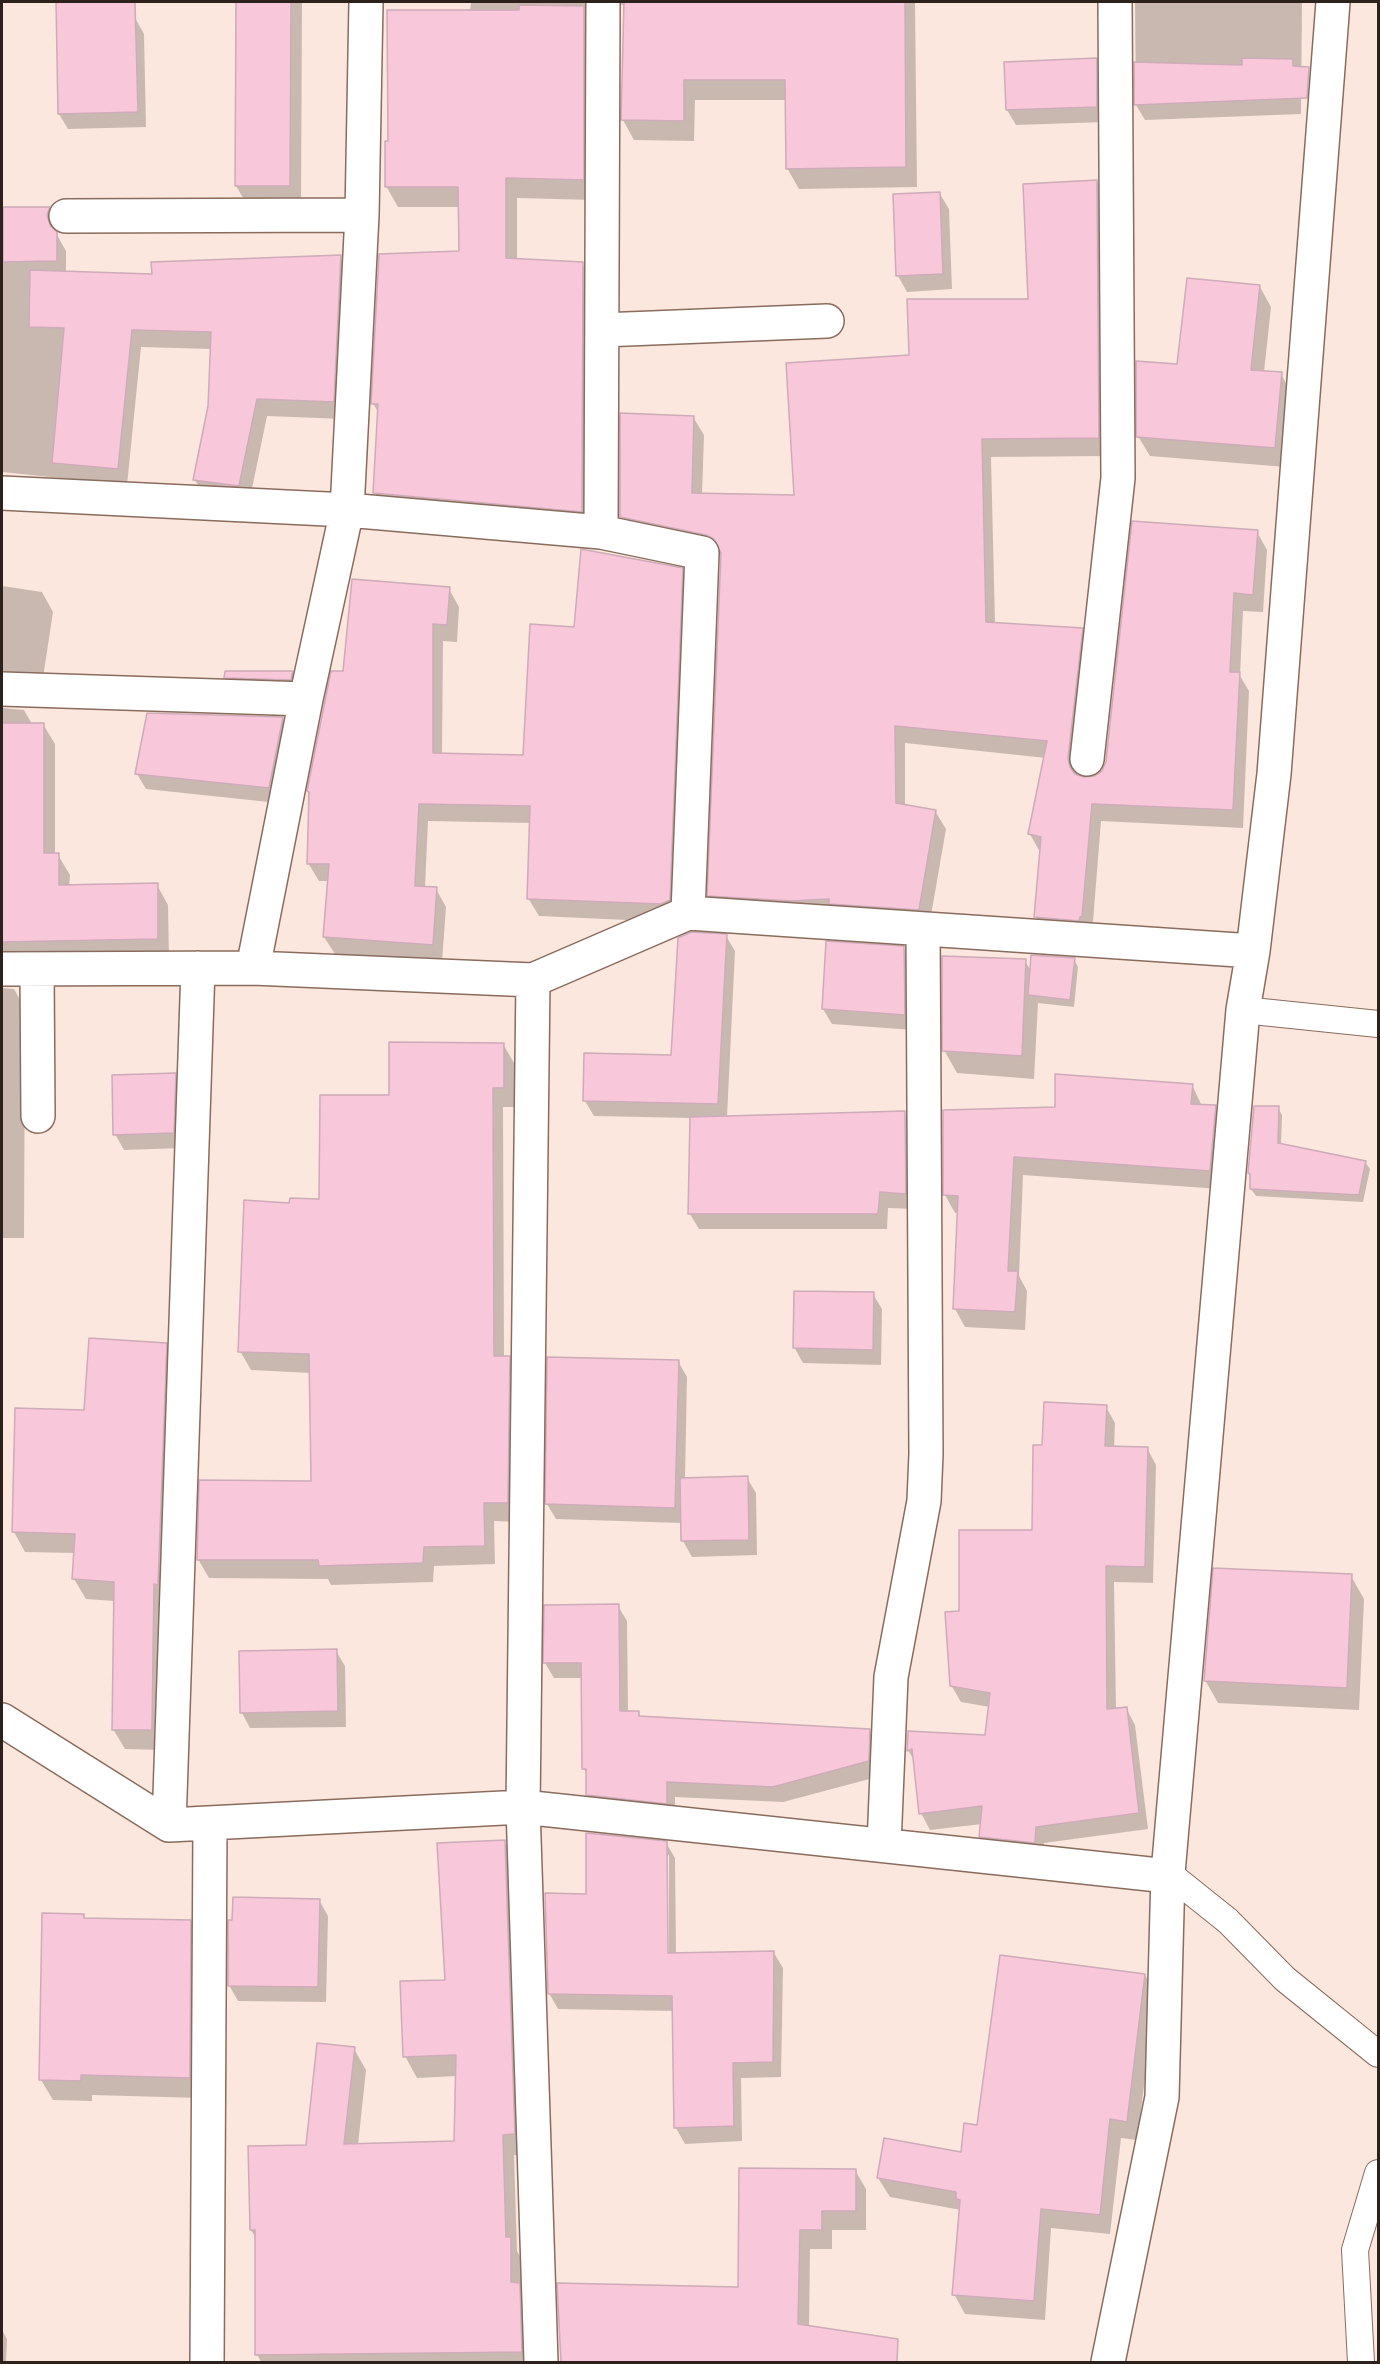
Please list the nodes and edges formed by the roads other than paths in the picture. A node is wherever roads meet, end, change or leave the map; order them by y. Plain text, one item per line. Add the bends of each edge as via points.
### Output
1 (366, 2) edge
2 (603, 2) edge
3 (1115, 2) edge
4 (1333, 2) edge
5 (362, 215) junction
6 (66, 216) dead end
7 (827, 321) dead end
8 (602, 330) junction
9 (2, 493) edge
10 (347, 510) junction
11 (601, 532) junction
12 (2, 689) edge
13 (306, 699) junction
14 (1087, 759) dead end
15 (688, 914) junction
16 (923, 929) junction
17 (1253, 951) junction
18 (198, 968) junction
19 (253, 968) junction
20 (2, 969) edge
21 (37, 969) junction
22 (533, 980) junction
23 (1243, 1010) junction
24 (1378, 1024) edge
25 (38, 1116) dead end
26 (2, 1720) edge
27 (524, 1807) junction
28 (210, 1823) junction
29 (169, 1825) junction
30 (884, 1845) junction
31 (1168, 1874) junction
32 (1378, 2054) edge
33 (1378, 2173) edge
34 (207, 2362) edge
35 (541, 2362) edge
36 (1108, 2362) edge
37 (1361, 2362) edge

1 - 5 street
2 - 8 street
3 - 14 street via 1118,478
4 - 17 street via 1274,774
5 - 6 street
5 - 10 street
7 - 8 street
8 - 11 street
9 - 10 street
10 - 11 street
10 - 13 street
11 - 15 street via 702,552
12 - 13 street
13 - 19 street
15 - 16 street
15 - 22 street
16 - 17 street
16 - 30 street via 924,1501 891,1677
17 - 23 street
18 - 19 street
18 - 21 street
18 - 29 street
19 - 22 street
20 - 21 street
21 - 25 street
22 - 27 street
23 - 24 lane
23 - 31 street
26 - 29 street
27 - 28 street
27 - 30 street
27 - 35 street
28 - 29 street
28 - 34 street
30 - 31 street
31 - 32 lane via 1228,1921 1285,1979
31 - 36 street via 1162,2097
33 - 37 lane via 1355,2250

